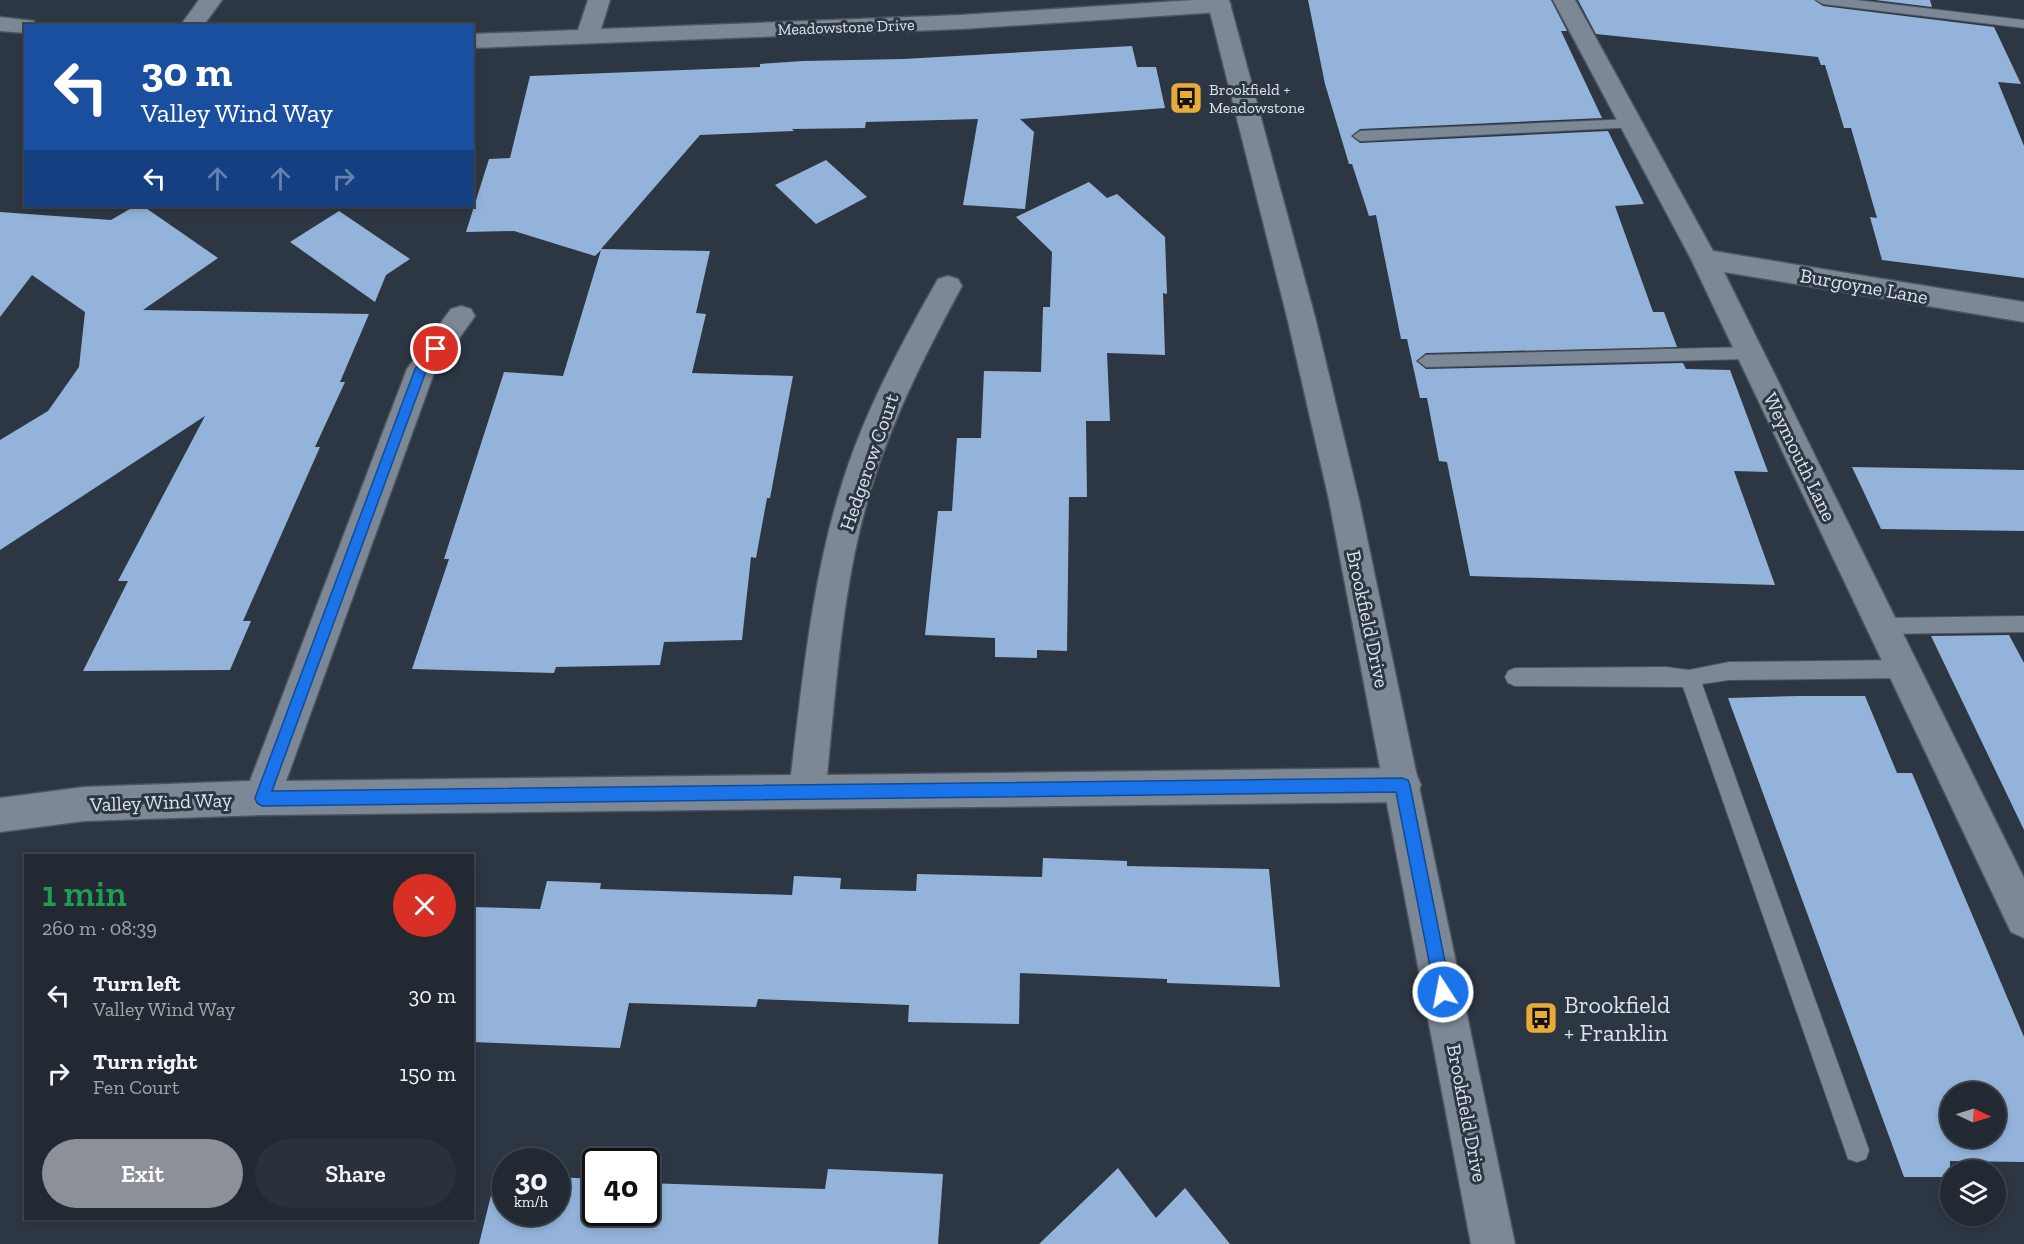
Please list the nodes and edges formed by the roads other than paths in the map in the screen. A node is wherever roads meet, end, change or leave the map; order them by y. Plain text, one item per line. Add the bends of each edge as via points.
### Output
1 (211, 0) edge
2 (599, 0) edge
3 (1564, 0) edge
4 (1823, 0) edge
5 (1219, 3) edge
6 (960, 11) edge
7 (193, 24) edge
8 (2024, 24) edge
9 (587, 38) junction
10 (474, 42) edge
11 (1631, 124) junction
12 (1360, 136) dead end
13 (1704, 259) junction
14 (948, 286) dead end
15 (2024, 312) edge
16 (461, 316) dead end
17 (1749, 353) junction
18 (1426, 362) dead end
19 (2024, 624) edge
20 (1882, 626) junction
21 (1903, 669) junction
22 (1515, 677) dead end
23 (1690, 679) junction
24 (1402, 785) junction
25 (807, 792) junction
26 (262, 798) junction
27 (0, 815) edge
28 (2024, 919) edge
29 (1857, 1150) dead end
30 (1493, 1244) edge

1 - 7 street
2 - 9 street
3 - 11 street, Weymouth Lane
4 - 8 lane
5 - 6 street, Meadowstone Drive
5 - 24 street, Brookfield Drive via 1302,317
6 - 9 street, Meadowstone Drive
9 - 10 street, Meadowstone Drive
11 - 12 lane
11 - 13 street, Weymouth Lane
13 - 15 street, Burgoyne Lane
13 - 17 street, Weymouth Lane
14 - 25 street, Hedgerow Court via 895,386 857,483 834,570
16 - 26 street via 421,369
17 - 18 lane
17 - 20 street, Weymouth Lane
19 - 20 lane
20 - 21 street, Weymouth Lane
21 - 23 lane via 1730,671
21 - 28 street, Weymouth Lane
22 - 23 lane
23 - 29 lane
24 - 25 street, Valley Wind Way
24 - 30 street, Brookfield Drive
25 - 26 street, Valley Wind Way
26 - 27 street, Valley Wind Way via 84,804

